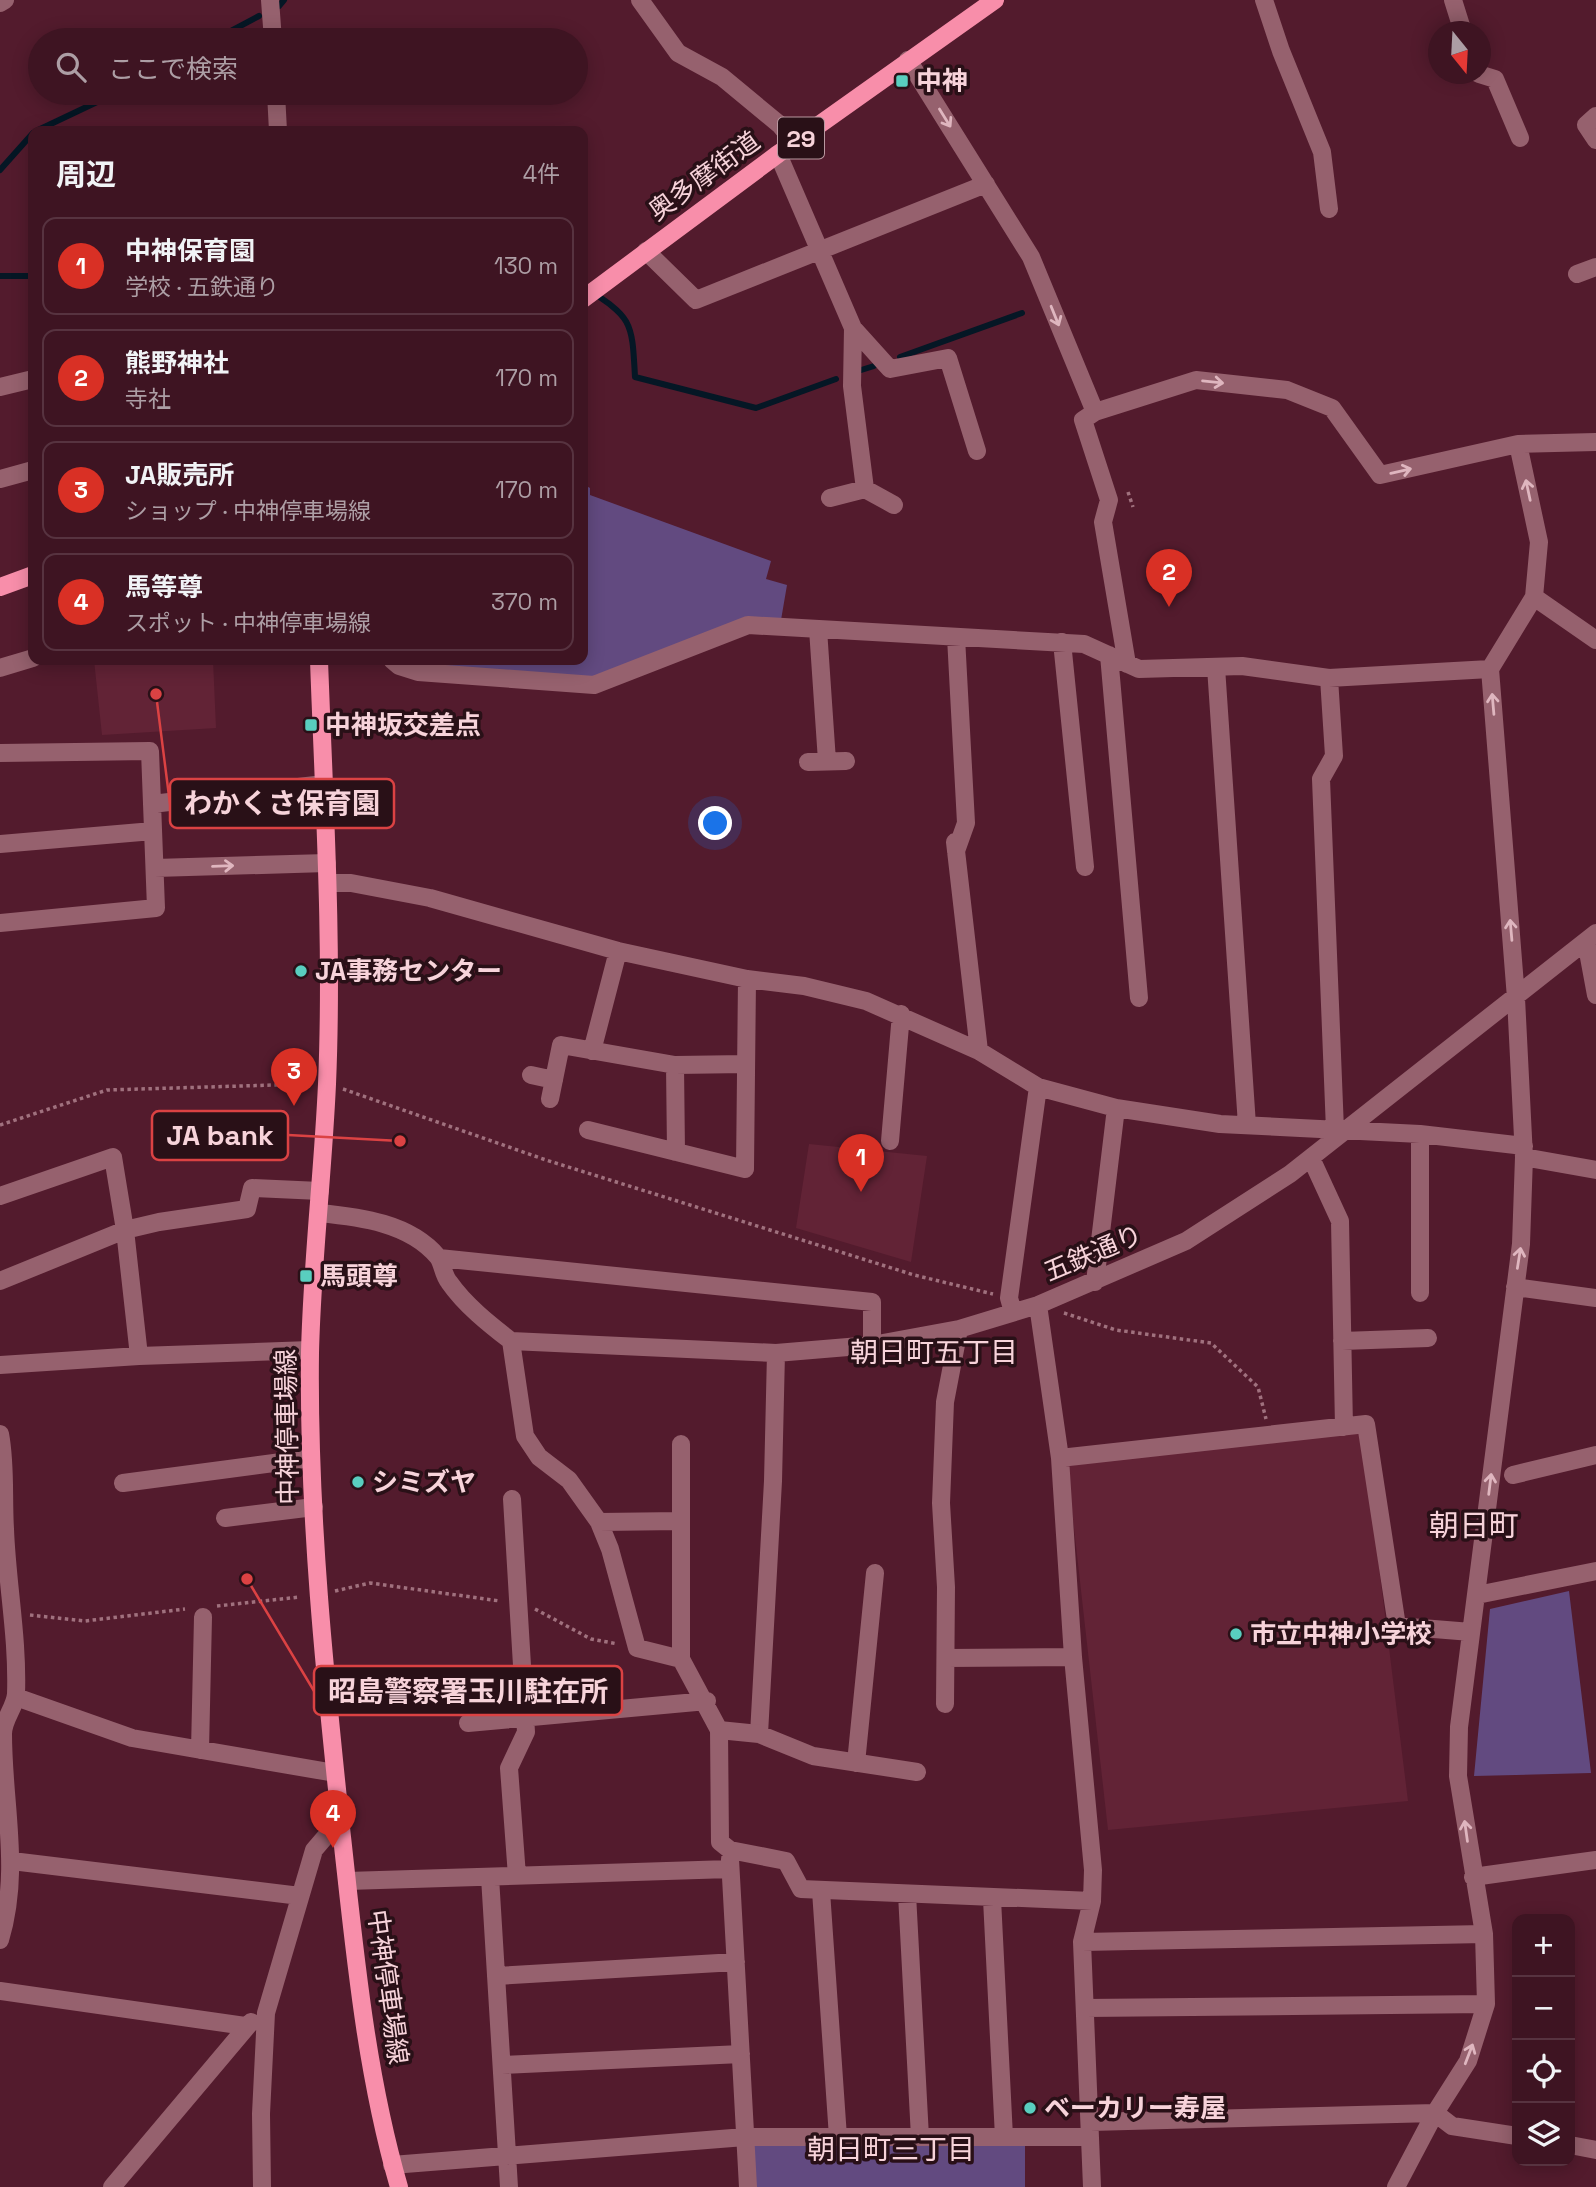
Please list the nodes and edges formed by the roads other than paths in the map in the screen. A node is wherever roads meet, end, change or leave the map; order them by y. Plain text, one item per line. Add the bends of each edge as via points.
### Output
1 (5, 0) edge
2 (270, 0) edge
3 (640, 0) edge
4 (995, 0) edge
5 (1264, 0) edge
6 (1453, 0) edge
7 (0, 3) edge
8 (1460, 21) edge
9 (272, 28) edge
10 (908, 60) junction
11 (1491, 78) edge
12 (277, 105) edge
13 (1596, 116) edge
14 (278, 126) edge
15 (1520, 138) dead end
16 (1596, 140) edge
17 (794, 142) junction
18 (778, 154) junction
19 (986, 184) junction
20 (1329, 209) dead end
21 (646, 251) junction
22 (820, 251) junction
23 (1596, 267) edge
24 (1577, 274) dead end
25 (588, 295) edge
26 (853, 328) junction
27 (28, 380) edge
28 (0, 387) edge
29 (1094, 412) junction
30 (1596, 442) edge
31 (1518, 444) junction
32 (977, 451) dead end
33 (28, 471) edge
34 (0, 479) edge
35 (865, 489) junction
36 (830, 498) dead end
37 (894, 505) dead end
38 (28, 577) edge
39 (0, 587) edge
40 (1534, 597) junction
41 (818, 629) junction
42 (956, 637) junction
43 (1596, 640) edge
44 (1062, 642) junction
45 (1109, 656) junction
46 (28, 660) edge
47 (1127, 664) junction
48 (319, 665) edge
49 (398, 665) edge
50 (1216, 667) junction
51 (0, 668) edge
52 (1490, 669) junction
53 (1329, 678) junction
54 (0, 753) edge
55 (827, 761) junction
56 (846, 761) dead end
57 (808, 762) dead end
58 (324, 784) junction
59 (152, 804) junction
60 (153, 831) junction
61 (0, 844) edge
62 (327, 863) junction
63 (1085, 867) dead end
64 (155, 868) junction
65 (328, 883) junction
66 (0, 923) edge
67 (1591, 937) edge
68 (618, 951) junction
69 (747, 979) junction
70 (1596, 995) edge
71 (1139, 998) dead end
72 (1516, 999) junction
73 (901, 1014) junction
74 (592, 1051) junction
75 (979, 1051) junction
76 (746, 1064) junction
77 (675, 1065) junction
78 (531, 1075) dead end
79 (554, 1080) junction
80 (1038, 1087) junction
81 (550, 1099) dead end
82 (1116, 1108) junction
83 (1247, 1125) junction
84 (588, 1130) dead end
85 (1341, 1131) junction
86 (1420, 1134) junction
87 (890, 1141) dead end
88 (1524, 1151) junction
89 (676, 1152) junction
90 (1311, 1158) junction
91 (1596, 1170) edge
92 (320, 1191) junction
93 (0, 1196) edge
94 (319, 1213) junction
95 (125, 1230) junction
96 (439, 1258) junction
97 (0, 1281) edge
98 (1095, 1282) junction
99 (1515, 1287) junction
100 (1420, 1293) dead end
101 (1596, 1298) edge
102 (1038, 1304) junction
103 (1011, 1305) junction
104 (959, 1329) junction
105 (1428, 1338) dead end
106 (511, 1341) junction
107 (1342, 1341) junction
108 (872, 1345) junction
109 (310, 1350) junction
110 (776, 1353) junction
111 (139, 1356) junction
112 (0, 1365) edge
113 (1344, 1427) junction
114 (0, 1434) edge
115 (681, 1444) dead end
116 (1596, 1455) edge
117 (311, 1458) junction
118 (1060, 1458) junction
119 (1513, 1475) dead end
120 (124, 1483) dead end
121 (512, 1499) dead end
122 (314, 1507) junction
123 (225, 1518) dead end
124 (681, 1521) junction
125 (599, 1522) junction
126 (3, 1536) edge
127 (1596, 1571) edge
128 (875, 1573) dead end
129 (1477, 1595) junction
130 (202, 1611) road end
131 (1471, 1632) junction
132 (7, 1651) edge
133 (1073, 1657) junction
134 (946, 1658) junction
135 (681, 1659) junction
136 (16, 1697) junction
137 (707, 1701) junction
138 (945, 1704) dead end
139 (525, 1716) junction
140 (468, 1723) dead end
141 (719, 1730) junction
142 (2, 1733) edge
143 (759, 1734) junction
144 (200, 1750) junction
145 (856, 1763) junction
146 (917, 1772) dead end
147 (335, 1773) junction
148 (341, 1831) junction
149 (730, 1850) junction
150 (1596, 1860) edge
151 (12, 1861) junction
152 (730, 1869) junction
153 (517, 1876) junction
154 (490, 1877) junction
155 (1473, 1877) junction
156 (347, 1881) junction
157 (821, 1891) junction
158 (907, 1894) junction
159 (300, 1896) junction
160 (992, 1899) junction
161 (1092, 1901) junction
162 (1484, 1934) junction
163 (0, 1940) edge
164 (1082, 1942) junction
165 (736, 1962) junction
166 (496, 1976) junction
167 (0, 1991) edge
168 (1486, 2004) junction
169 (1085, 2008) junction
170 (266, 2013) junction
171 (245, 2026) junction
172 (741, 2054) junction
173 (502, 2065) junction
174 (1435, 2113) junction
175 (1090, 2129) junction
176 (1512, 2136) edge
177 (745, 2137) junction
178 (838, 2137) junction
179 (920, 2137) junction
180 (1004, 2137) junction
181 (1575, 2146) edge
182 (1596, 2150) edge
183 (508, 2155) junction
184 (392, 2165) junction
185 (112, 2187) edge
186 (262, 2187) edge
187 (399, 2187) edge
188 (509, 2187) edge
189 (748, 2187) edge
190 (1092, 2187) edge
191 (1396, 2187) edge

1 - 7 street
2 - 9 street
3 - 17 street via 678,53 722,77
4 - 10 main road, 奥多摩街道 / 29
5 - 20 street via 1322,152
6 - 8 street
10 - 17 main road, 奥多摩街道 / 29
10 -> 19 street
11 - 15 street
12 - 14 street
13 - 16 street via 1586,125
17 - 18 main road, 奥多摩街道 / 29
18 - 21 main road, 奥多摩街道 / 29
18 - 22 street
19 - 22 street
19 -> 29 street via 1031,257
21 - 22 street via 696,300
21 - 25 main road, 奥多摩街道 / 29
22 - 26 street
23 - 24 street
26 - 32 street via 890,369 948,358
26 - 35 street via 852,386
27 - 28 street
29 -> 31 street via 1196,380 1287,390 1332,408 1380,475
29 - 47 street via 1083,420 1109,500 1103,522
30 - 31 street
40 -> 31 street via 1539,542
33 - 34 street
35 - 36 street
35 - 37 street
38 - 39 main road
40 - 43 street
40 - 52 street
41 - 42 street
41 - 49 street via 748,625 594,685 418,672
41 - 55 street
42 - 44 street
42 - 75 street via 966,823 955,845
44 - 45 street via 1084,644
44 - 63 street
45 - 47 street
45 - 71 street
46 - 51 street
47 - 50 street via 1139,669
48 - 58 main road, 中神停車場線
50 - 53 street via 1242,666
50 - 83 street
52 - 53 street
72 -> 52 street
53 - 85 street via 1334,757 1321,779
54 - 59 street via 150,751
55 - 56 street
55 - 57 street
58 - 59 street
58 - 62 main road, 中神停車場線
59 - 60 street
60 - 61 street
60 - 64 street
64 -> 62 street
62 - 65 main road, 中神停車場線
64 - 66 street via 156,908
65 - 68 street via 429,898
65 - 92 main road, 中神停車場線 via 327,1083
67 - 70 street
67 - 72 street, 五鉄通り
68 - 69 street
68 - 74 street
69 - 73 street via 804,986
69 - 76 street
72 - 85 street, 五鉄通り
72 - 88 street
73 - 75 street
73 - 87 street
74 - 77 street
74 - 79 street via 561,1045
75 - 80 street
76 - 77 street
76 - 89 street via 744,1169
77 - 89 street
78 - 79 street
79 - 81 street
80 - 82 street
80 - 103 street
82 - 83 street
82 - 98 street
83 - 85 street
84 - 89 street
85 - 86 street
85 - 90 street, 五鉄通り
86 - 88 street
86 - 100 street
88 - 91 street
99 -> 88 street
90 - 98 street, 五鉄通り via 1186,1241
90 - 107 street via 1340,1221
92 - 94 main road, 中神停車場線
92 - 95 street via 252,1188 247,1209
93 - 95 street via 113,1157
94 - 96 street via 362,1218 408,1234
94 - 109 main road, 中神停車場線
95 - 97 street
95 - 111 street
96 - 106 street via 447,1280
96 - 108 street via 872,1302
98 - 102 street, 五鉄通り
99 - 101 street
129 -> 99 street
102 - 103 street, 五鉄通り
102 - 118 street
103 - 104 street, 五鉄通り
104 - 108 street, 五鉄通り
104 - 134 street via 945,1402
105 - 107 street
106 - 110 street, 五鉄通り
106 - 125 street via 525,1436 538,1457 569,1480
107 - 113 street
108 - 110 street, 五鉄通り
109 - 111 street
109 - 117 main road, 中神停車場線
110 - 143 street via 774,1481
111 - 112 street
113 - 118 street
113 - 131 street via 1366,1424 1397,1626
114 - 126 street via 5,1459
115 - 124 street
116 - 119 street
117 - 120 street
117 - 122 main road, 中神停車場線
118 - 133 street
121 - 139 street
122 - 123 street
122 - 147 main road, 中神停車場線
124 - 125 street
124 - 135 street
125 - 135 street via 637,1648
126 - 132 street via 14,1613
127 - 129 street
128 - 145 street
129 - 131 street
130 - 144 street
155 -> 131 street via 1458,1776
132 - 136 street
133 - 134 street
133 - 161 street
134 - 138 street
135 - 137 street
136 - 142 street
136 - 144 street via 132,1738
137 - 139 street
137 - 141 street
139 - 140 street
139 - 153 street via 526,1732 509,1768
141 - 143 street
141 - 149 street via 720,1842
142 - 151 street
143 - 145 street via 813,1756
144 - 147 street
145 - 146 street
147 - 148 main road, 中神停車場線
148 - 156 main road, 中神停車場線
148 - 159 street via 326,1836 314,1850
149 - 152 street
149 - 157 street via 786,1861 801,1889
150 - 155 street
151 - 159 street
151 - 163 street via 8,1914
152 - 153 street
152 - 165 street
153 - 154 street
154 - 156 street
154 - 166 street
155 - 162 street
156 - 184 main road, 中神停車場線 via 363,2009
157 - 158 street
157 - 178 street
158 - 160 street
158 - 179 street
159 - 170 street
160 - 161 street
160 - 180 street
161 - 164 street
162 - 164 street
162 - 168 street
164 - 169 street
165 - 166 street
165 - 172 street
166 - 173 street
167 - 171 street
168 - 169 street
174 -> 168 street via 1468,2061
169 - 175 street
170 - 171 street
170 - 186 street
171 - 185 street
172 - 173 street
172 - 177 street
173 - 183 street
174 - 175 street
174 - 176 street via 1452,2126
174 - 191 street
175 - 180 street
175 - 190 street
177 - 178 street
177 - 183 street
177 - 189 street
178 - 179 street
179 - 180 street
181 - 182 street
183 - 184 street
183 - 188 street
184 - 187 main road, 中神停車場線

